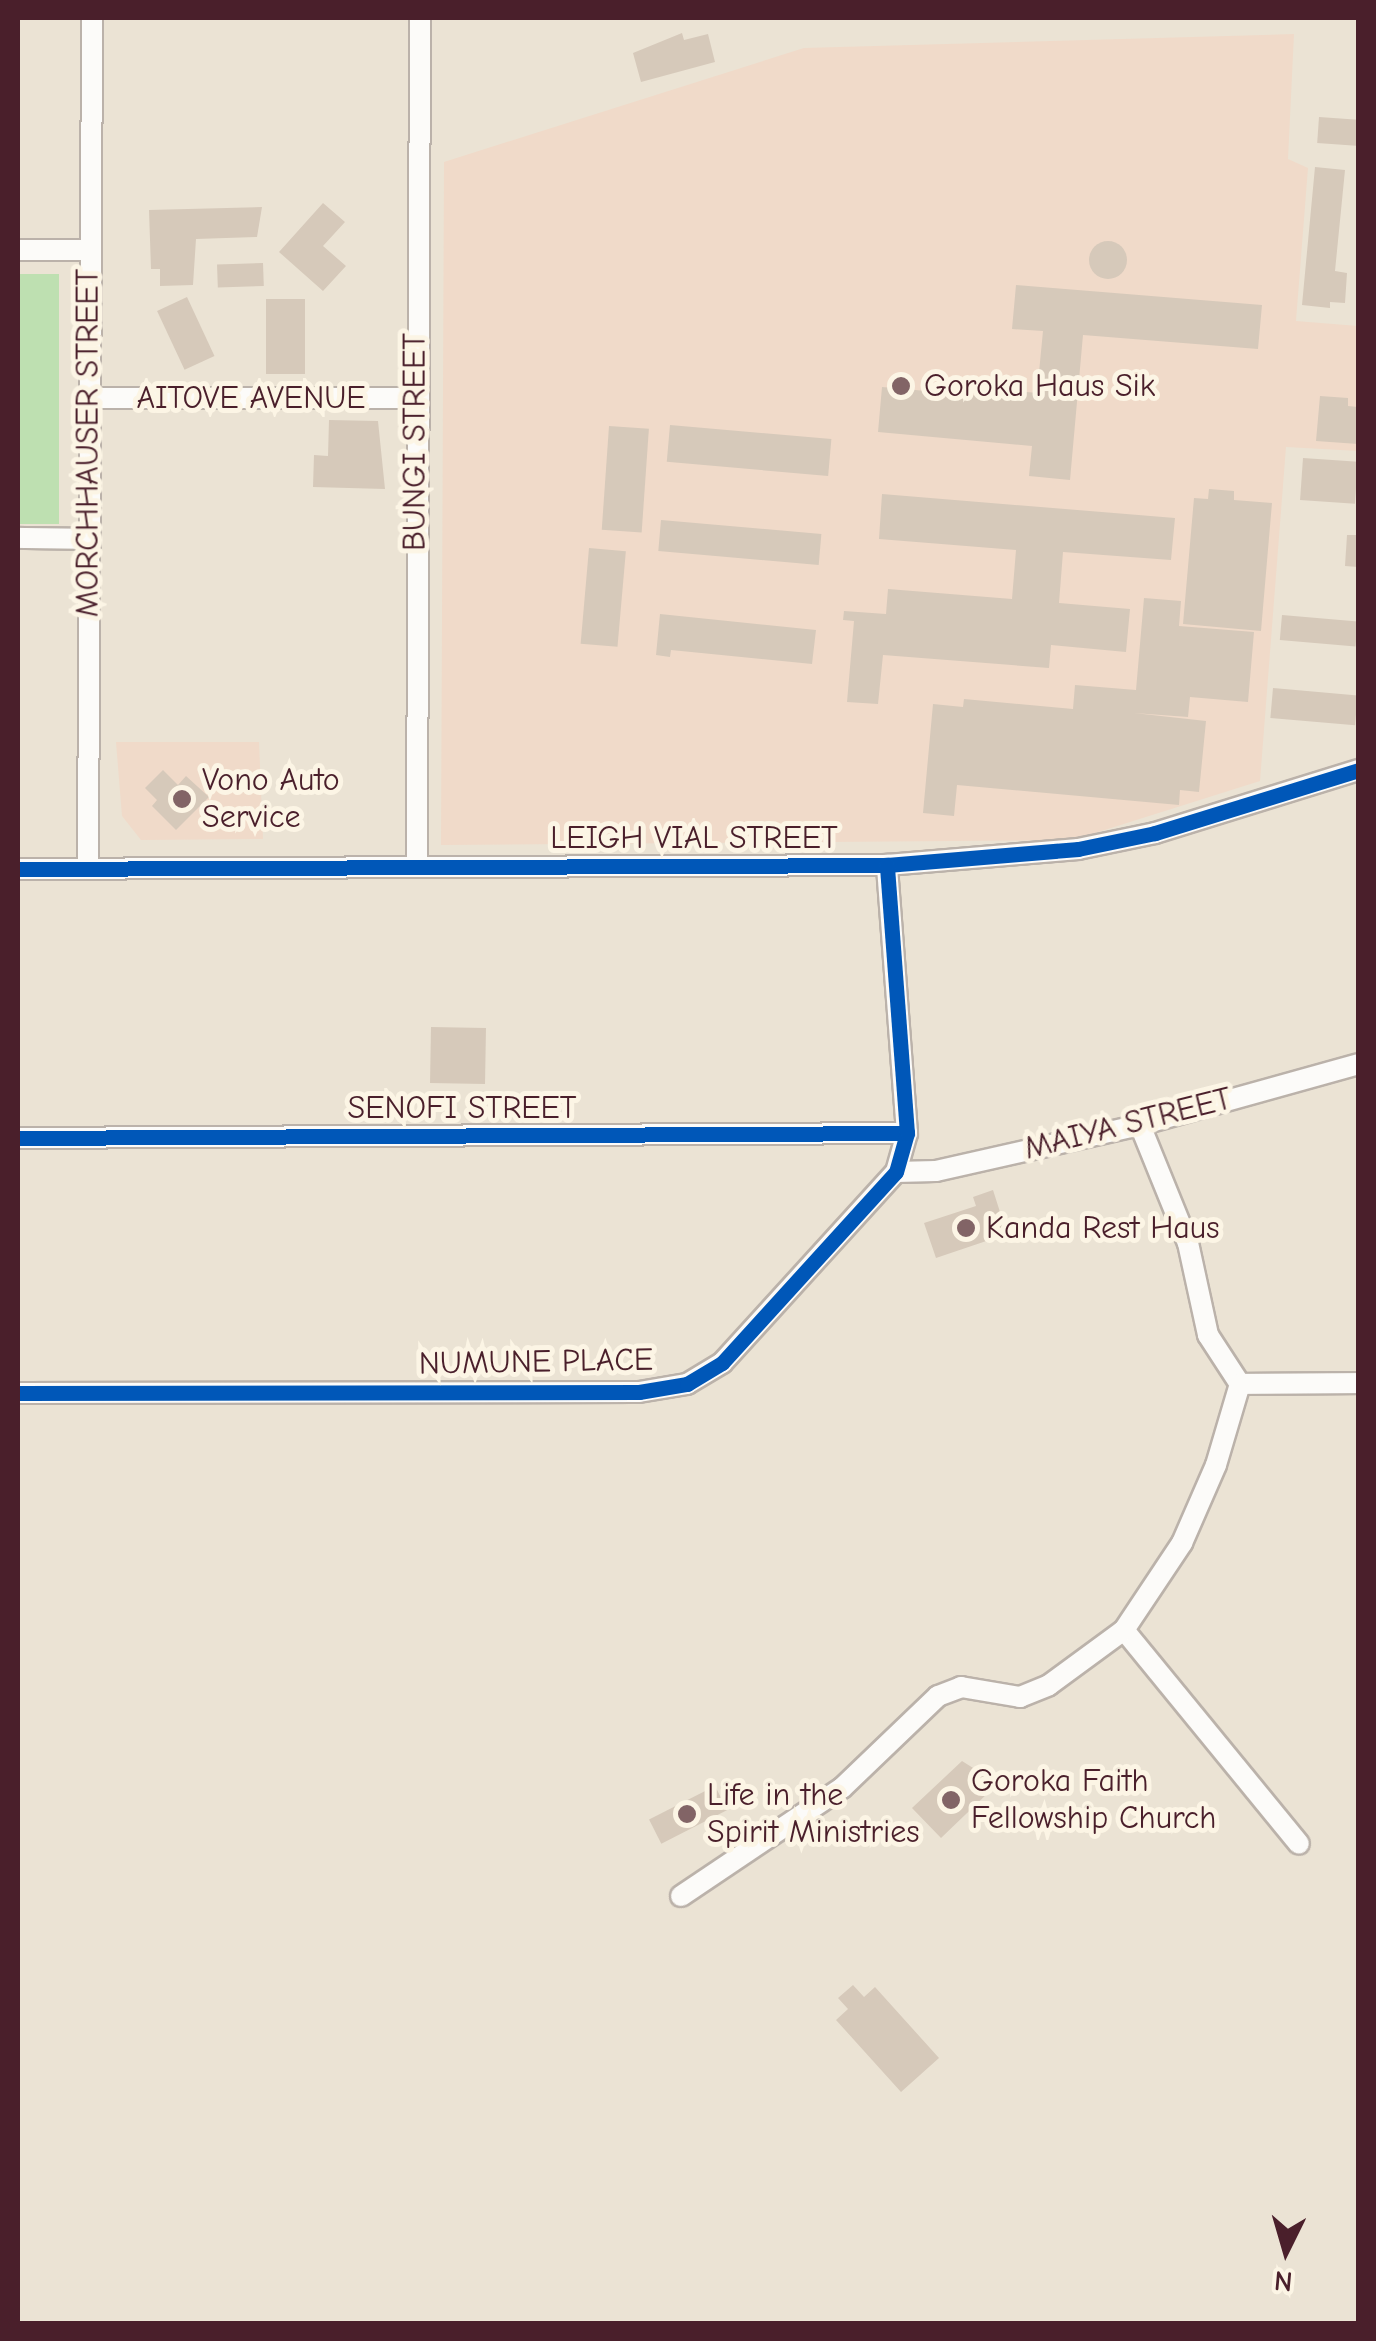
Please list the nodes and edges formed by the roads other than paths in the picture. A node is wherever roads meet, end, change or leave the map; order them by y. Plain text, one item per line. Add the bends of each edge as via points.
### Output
1 (92, 18) edge
2 (420, 18) edge
3 (18, 250) edge
4 (89, 250) junction
5 (88, 398) junction
6 (414, 398) junction
7 (18, 538) edge
8 (87, 539) junction
9 (1358, 770) edge
10 (887, 864) junction
11 (416, 867) junction
12 (88, 868) junction
13 (18, 870) edge
14 (1358, 1064) edge
15 (1140, 1125) junction
16 (907, 1133) junction
17 (18, 1138) edge
18 (896, 1172) junction
19 (1358, 1383) edge
20 (1240, 1384) junction
21 (18, 1394) edge
22 (1124, 1630) junction
23 (1299, 1844) dead end
24 (681, 1896) dead end

1 - 4 street, MORCHHAUSER STREET
2 - 6 street, BUNGI STREET
3 - 4 street
4 - 5 street, MORCHHAUSER STREET
5 - 6 street, AITOVE AVENUE
5 - 8 street, MORCHHAUSER STREET
6 - 11 street, BUNGI STREET
7 - 8 street
8 - 12 street, MORCHHAUSER STREET
9 - 10 street, LEIGH VIAL STREET via 1155,833 1078,849
10 - 11 street, LEIGH VIAL STREET
10 - 16 street, NUMUNE PLACE
11 - 12 street, LEIGH VIAL STREET
12 - 13 street, LEIGH VIAL STREET
14 - 15 street, MAIYA STREET
15 - 18 street, MAIYA STREET via 936,1171
15 - 20 street via 1188,1243 1208,1335
16 - 17 street, SENOFI STREET
16 - 18 street, NUMUNE PLACE
18 - 21 street, NUMUNE PLACE via 722,1362 687,1384 639,1392
19 - 20 street
20 - 22 street via 1216,1465 1182,1544
22 - 23 street
22 - 24 street via 1049,1686 1020,1697 962,1687 938,1696 842,1788

